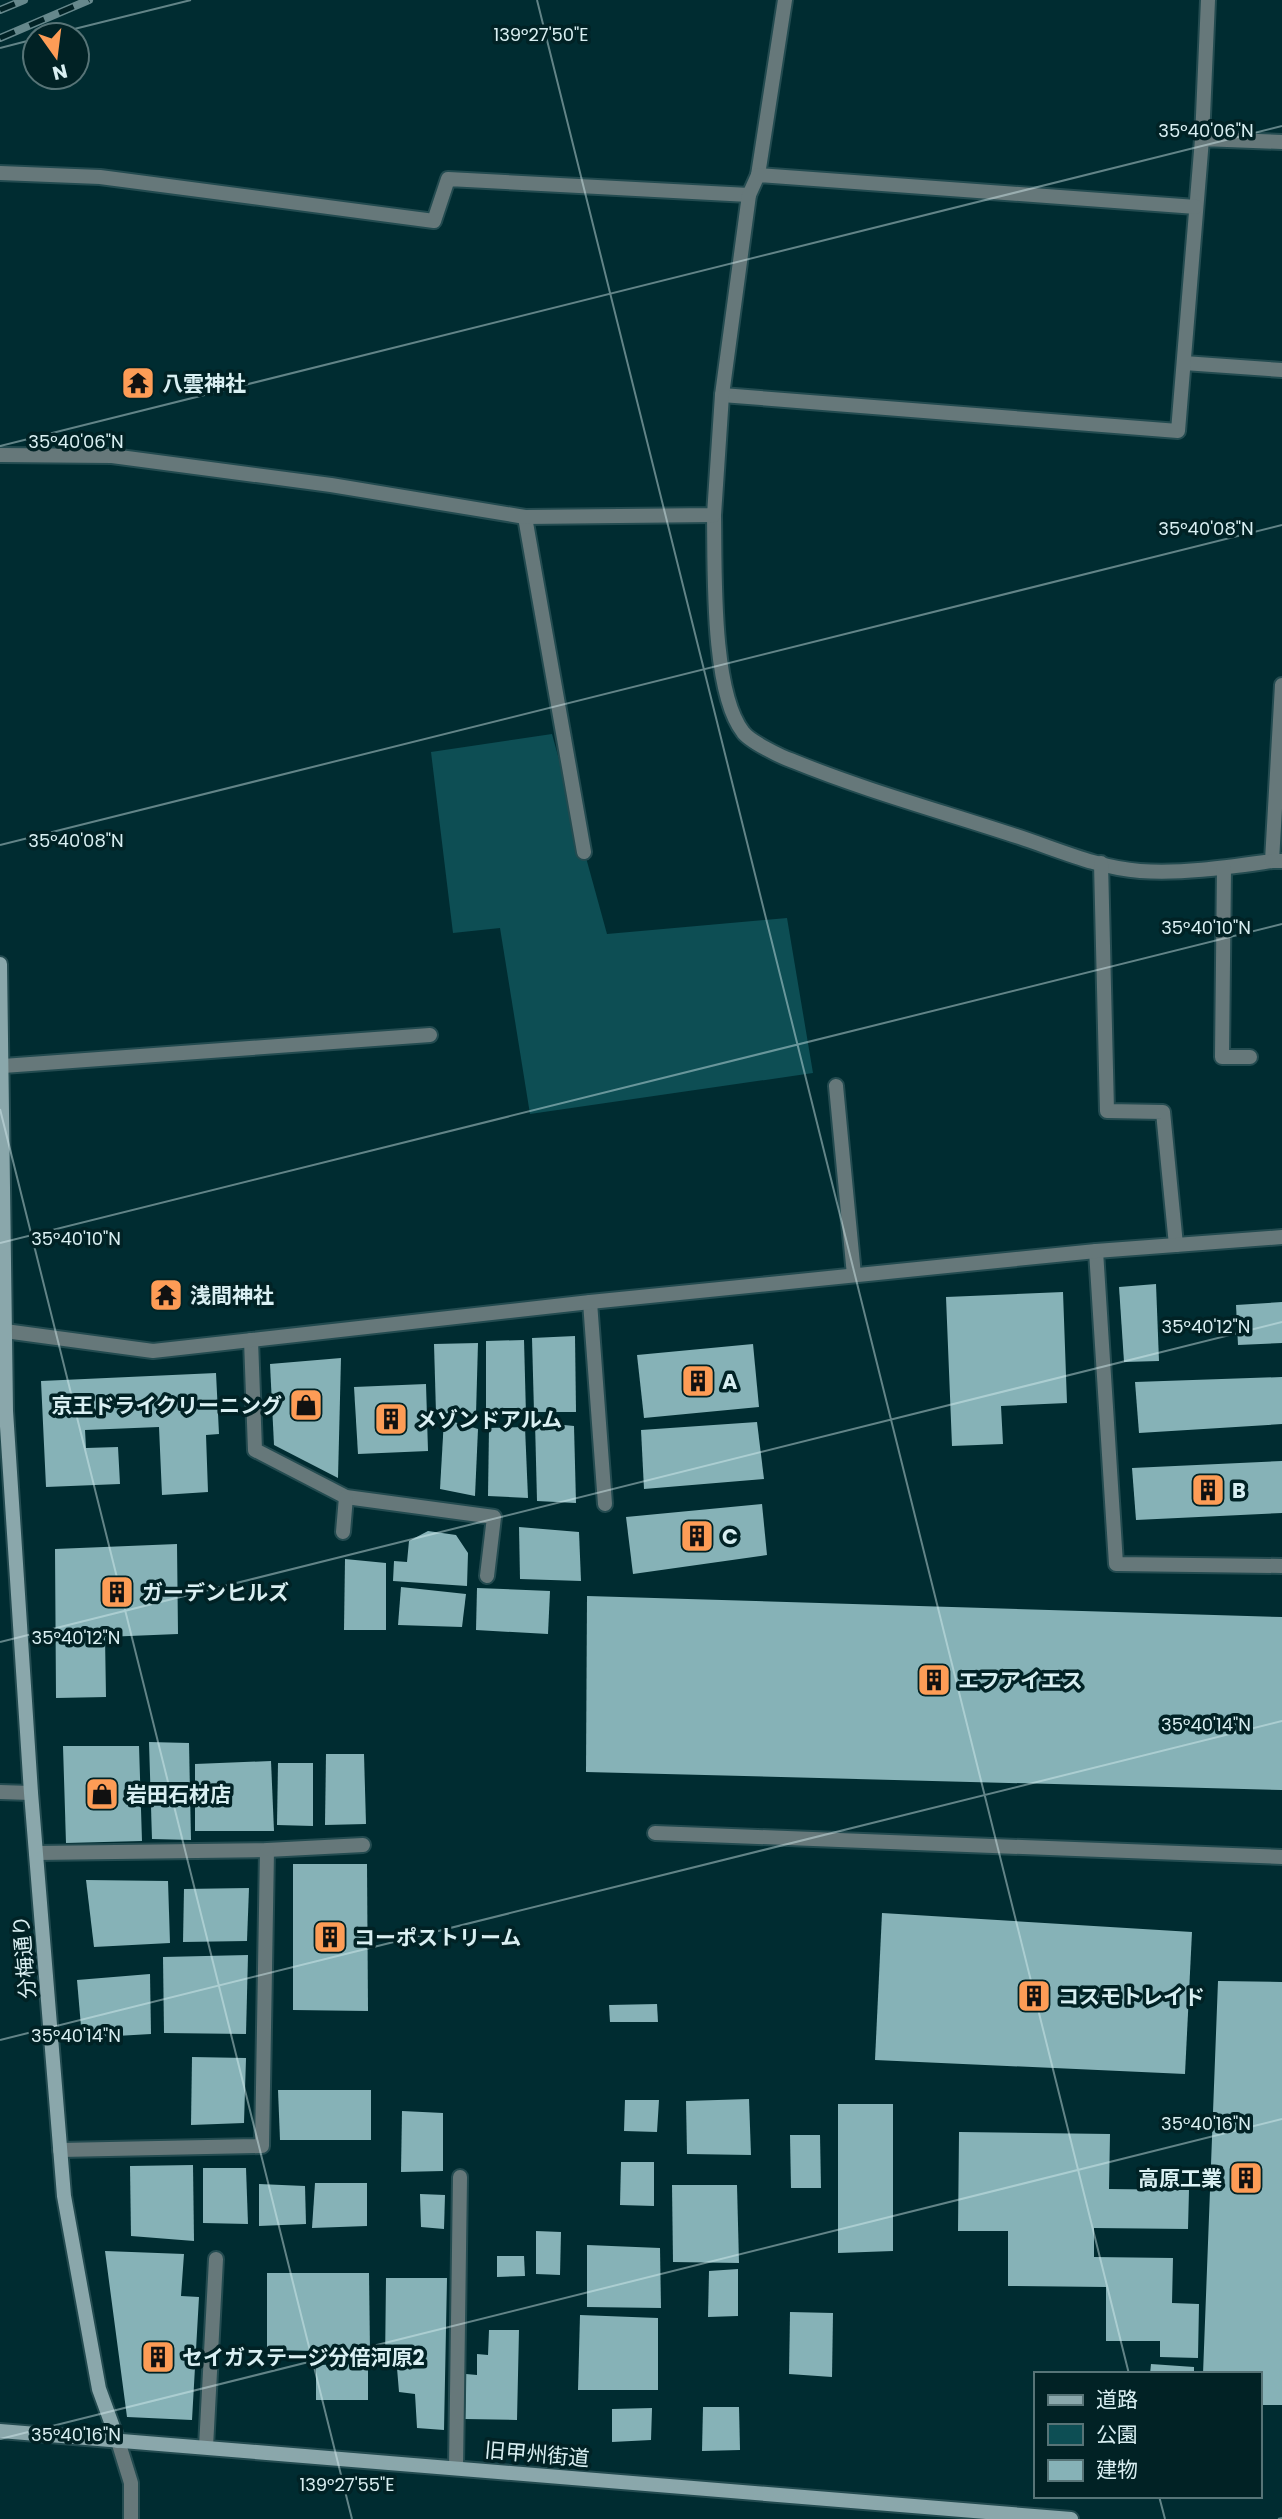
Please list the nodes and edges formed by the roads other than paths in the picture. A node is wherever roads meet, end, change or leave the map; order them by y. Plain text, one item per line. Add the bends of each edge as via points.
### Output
1 (785, 0) edge
2 (1208, 0) edge
3 (1202, 139) junction
4 (1282, 142) edge
5 (0, 173) edge
6 (758, 175) junction
7 (749, 195) junction
8 (1196, 206) junction
9 (1184, 363) junction
10 (1282, 370) edge
11 (722, 395) junction
12 (0, 456) edge
13 (713, 515) junction
14 (525, 517) junction
15 (1282, 685) edge
16 (584, 852) dead end
17 (1277, 861) edge
18 (1101, 863) junction
19 (1224, 868) junction
20 (0, 964) edge
21 (430, 1035) dead end
22 (1250, 1057) dead end
23 (3, 1066) junction
24 (836, 1086) dead end
25 (1282, 1237) edge
26 (1176, 1245) junction
27 (1096, 1251) junction
28 (854, 1275) junction
29 (590, 1302) junction
30 (5, 1331) junction
31 (251, 1340) junction
32 (3, 1411) edge
33 (346, 1497) junction
34 (605, 1504) dead end
35 (342, 1532) dead end
36 (1282, 1566) edge
37 (487, 1576) dead end
38 (0, 1792) edge
39 (31, 1793) junction
40 (655, 1833) dead end
41 (363, 1845) dead end
42 (267, 1850) junction
43 (36, 1853) junction
44 (1282, 1857) edge
45 (60, 2150) junction
46 (460, 2177) dead end
47 (216, 2259) dead end
48 (0, 2431) edge
49 (118, 2441) junction
50 (206, 2447) junction
51 (456, 2468) junction
52 (131, 2519) edge
53 (1071, 2519) edge

1 - 6 street
2 - 3 street
3 - 4 street
3 - 8 street
5 - 7 street via 100,177 434,221 448,179
6 - 7 street
6 - 8 street
7 - 11 street
8 - 9 street
9 - 10 street
9 - 11 street via 1178,431
11 - 13 street
12 - 14 street via 112,456
13 - 14 street
13 - 18 street via 720,657 731,713 744,735 802,765
14 - 16 street
15 - 17 street
17 - 19 street
18 - 19 street via 1139,871
18 - 26 street via 1107,1111 1163,1112
19 - 22 street via 1222,1057
20 - 23 street, 分梅通り
21 - 23 street
23 - 30 street, 分梅通り
24 - 28 street
25 - 26 street
26 - 27 street
27 - 28 street
27 - 36 street via 1116,1564
28 - 29 street
29 - 31 street
29 - 34 street
30 - 31 street via 153,1351
30 - 32 street, 分梅通り
31 - 33 street via 256,1451
32 - 39 street, 分梅通り
33 - 35 street
33 - 37 street via 494,1517
38 - 39 street
39 - 43 street, 分梅通り
40 - 44 street
41 - 42 street
42 - 43 street
42 - 45 street via 262,2146
43 - 45 street, 分梅通り
45 - 49 street, 分梅通り via 99,2389
46 - 51 street
47 - 50 street
48 - 49 street, 旧甲州街道
49 - 50 street, 旧甲州街道
49 - 52 street, 分梅通り via 131,2483
50 - 51 street, 旧甲州街道
51 - 53 street, 旧甲州街道

